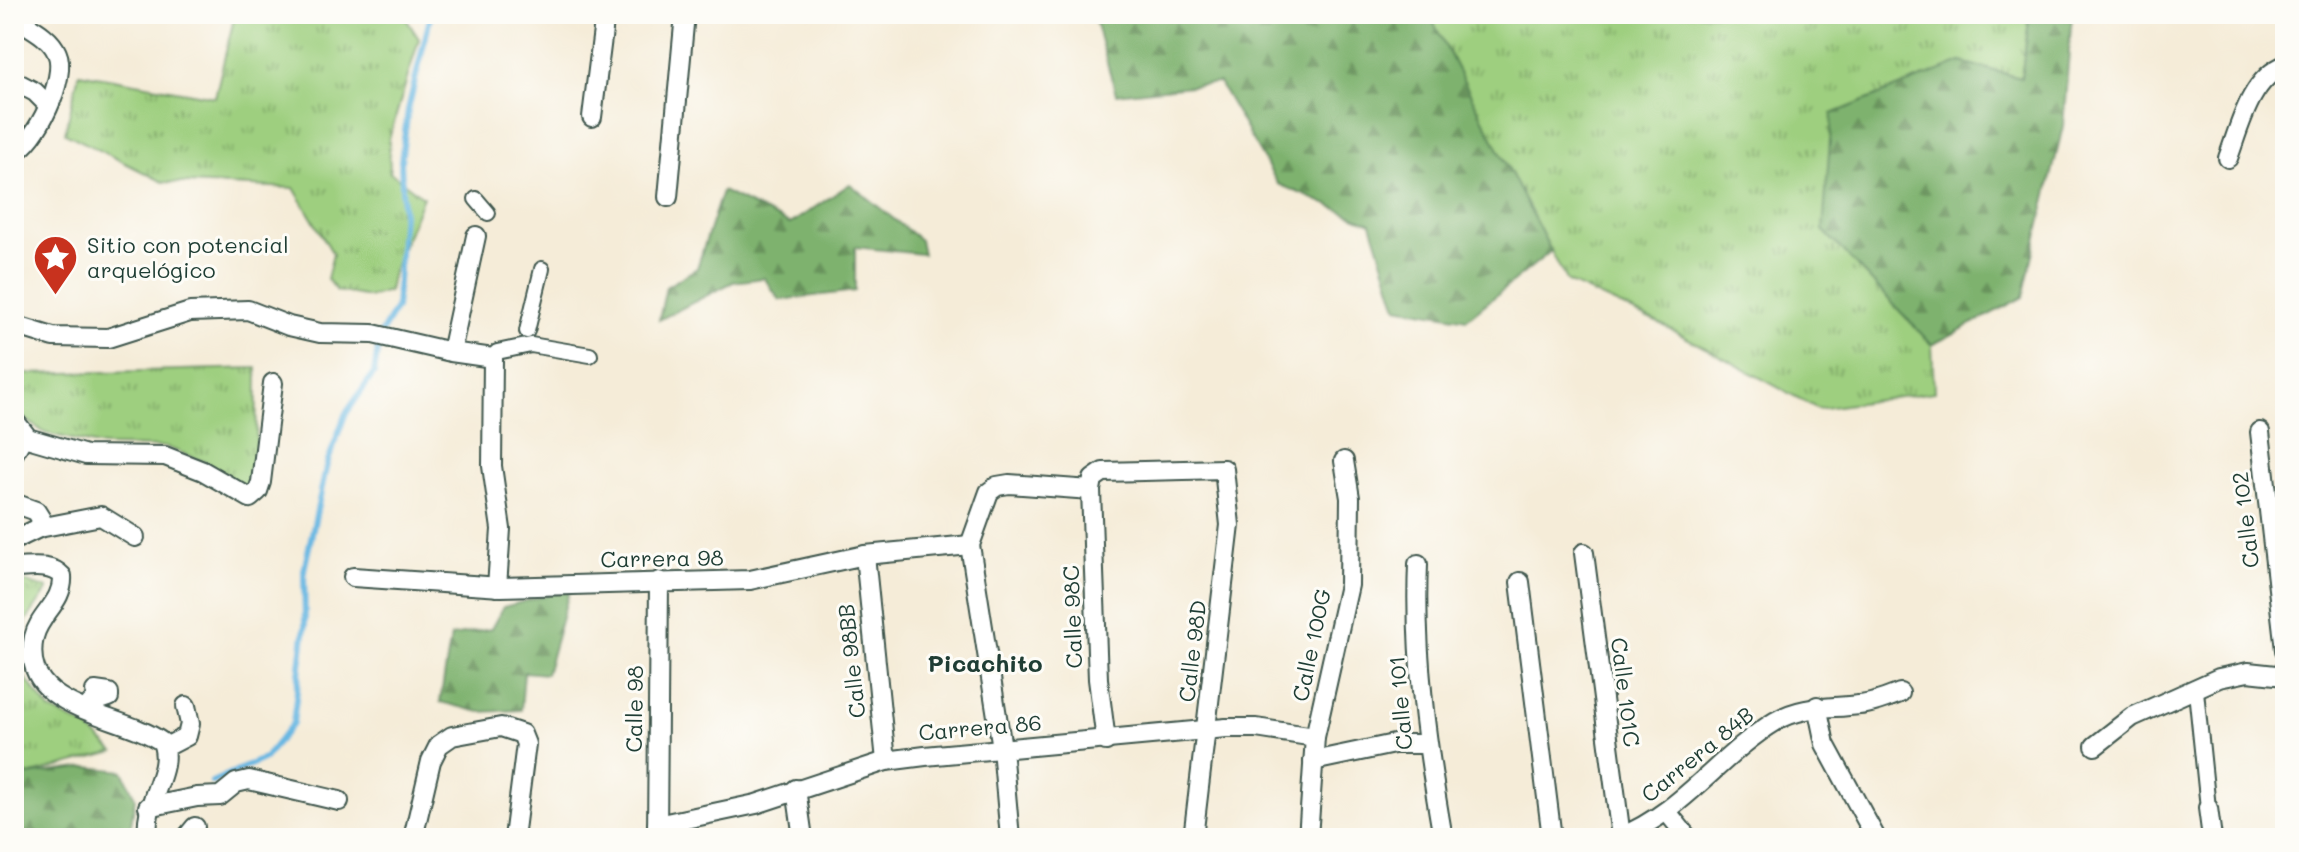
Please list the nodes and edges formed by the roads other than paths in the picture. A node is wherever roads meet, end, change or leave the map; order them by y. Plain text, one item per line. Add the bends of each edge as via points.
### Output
1 (605, 14) edge
2 (685, 14) edge
3 (14, 17) edge
4 (2285, 65) edge
5 (14, 81) edge
6 (48, 105) junction
7 (592, 117) dead end
8 (14, 152) edge
9 (2228, 158) dead end
10 (668, 197) dead end
11 (476, 199) dead end
12 (488, 213) dead end
13 (476, 236) dead end
14 (542, 269) dead end
15 (14, 325) edge
16 (527, 331) dead end
17 (451, 352) junction
18 (590, 355) dead end
19 (493, 358) junction
20 (273, 383) dead end
21 (14, 420) edge
22 (2260, 432) dead end
23 (24, 437) junction
24 (14, 453) edge
25 (1344, 461) dead end
26 (1091, 490) junction
27 (14, 503) edge
28 (39, 528) junction
29 (135, 537) dead end
30 (14, 540) edge
31 (970, 545) junction
32 (1584, 553) dead end
33 (865, 555) junction
34 (1418, 564) dead end
35 (14, 568) edge
36 (353, 577) dead end
37 (659, 581) junction
38 (1520, 582) dead end
39 (497, 587) junction
40 (2285, 650) edge
41 (2285, 676) edge
42 (95, 691) dead end
43 (2196, 691) junction
44 (1900, 693) dead end
45 (186, 706) dead end
46 (1817, 706) junction
47 (86, 709) junction
48 (1206, 730) junction
49 (1315, 737) junction
50 (1106, 741) junction
51 (1427, 744) junction
52 (2095, 746) dead end
53 (164, 748) junction
54 (1002, 748) junction
55 (886, 761) junction
56 (1313, 761) junction
57 (796, 789) junction
58 (339, 801) dead end
59 (148, 807) junction
60 (2208, 808) joint
61 (1668, 813) junction
62 (657, 832) edge
63 (148, 838) edge
64 (413, 838) edge
65 (514, 838) edge
66 (803, 838) edge
67 (1010, 838) edge
68 (1193, 838) edge
69 (1308, 838) edge
70 (1443, 838) edge
71 (1552, 838) edge
72 (1620, 838) edge
73 (1688, 838) edge
74 (1876, 838) edge
75 (2212, 838) edge

1 - 7 street
2 - 10 street
3 - 6 street via 44,36 59,56 59,82
4 - 9 street via 2252,95
5 - 6 street
6 - 8 street via 29,141
11 - 12 street
13 - 17 street
14 - 16 street
15 - 17 street via 53,337 108,338 190,312 248,310 320,333 373,334
17 - 19 street
18 - 19 street via 531,345 497,352
19 - 39 street via 492,466 501,529
20 - 23 street via 261,482 250,498 165,456 86,455
21 - 23 street
22 - 40 street, Calle 102
23 - 24 street
25 - 49 street, Calle 100G via 1350,498 1349,585
26 - 31 street via 997,486 985,500
26 - 48 street, Calle 98D via 1093,479 1103,472 1224,469 1230,525
26 - 50 street, Calle 98C via 1098,679
27 - 28 street via 36,511
28 - 29 street via 101,516
28 - 30 street
31 - 33 street, Carrera 98
31 - 54 street
32 - 72 street, Calle 101C
33 - 37 street, Carrera 98 via 750,580
33 - 55 street, Calle 98BB
34 - 51 street, Calle 101 via 1416,612
35 - 47 street via 45,567 62,576 56,602 34,638 35,663 46,688
36 - 39 street, Carrera 98
37 - 39 street, Carrera 98
37 - 62 street, Calle 98
38 - 71 street
41 - 43 street via 2248,672 2219,678
42 - 47 street via 109,697
43 - 52 street via 2132,717
43 - 60 street
44 - 46 street, Carrera 84B via 1862,705
45 - 53 street via 187,736
46 - 61 street, Carrera 84B via 1765,729
46 - 74 street via 1825,744
47 - 53 street via 152,735
48 - 49 street, Carrera 86 via 1256,728
48 - 50 street, Carrera 86
48 - 68 street, Calle 98D
49 - 56 street, Calle 100G
50 - 54 street, Carrera 86
51 - 56 street via 1394,744
51 - 70 street, Calle 101
53 - 59 street via 167,760
54 - 55 street, Carrera 86
54 - 67 street
55 - 57 street, Carrera 86
56 - 69 street, Calle 100G
57 - 62 street, Carrera 86
57 - 66 street
58 - 59 street via 249,780 220,796
59 - 63 street
60 - 75 street
61 - 72 street, Carrera 84B
61 - 73 street
64 - 65 street via 439,745 452,736 501,727 522,734 526,744

